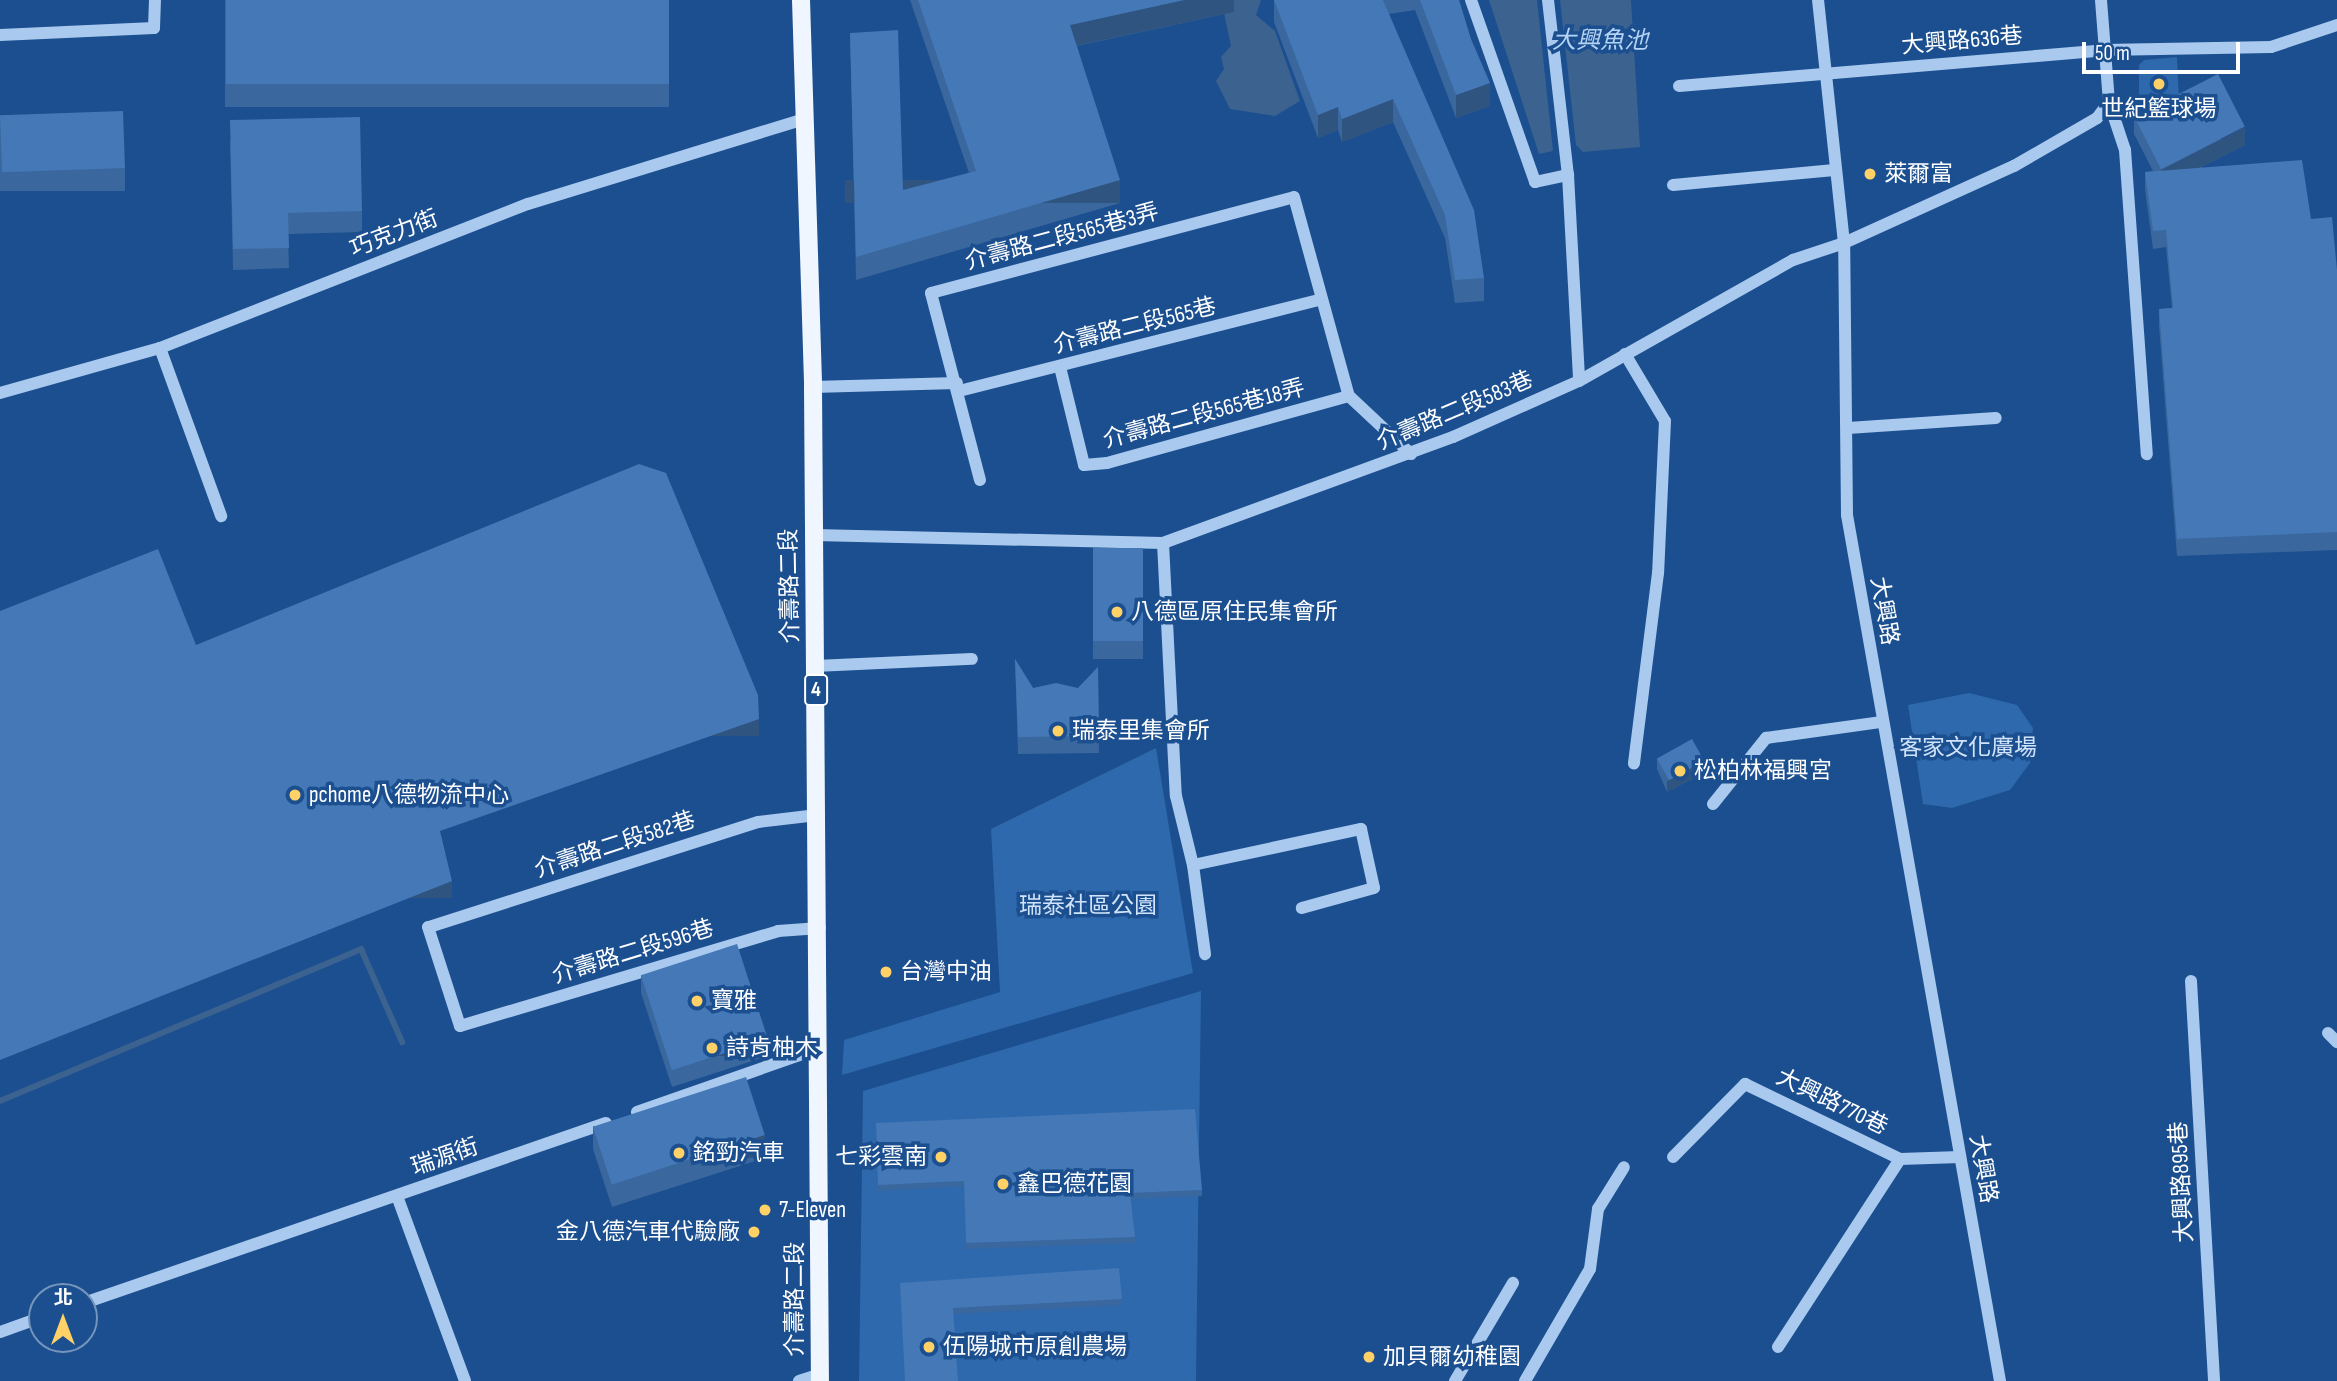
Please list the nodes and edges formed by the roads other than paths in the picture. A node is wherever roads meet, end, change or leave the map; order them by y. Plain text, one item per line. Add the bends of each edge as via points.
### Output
1 (155, 0) edge
2 (801, 0) edge
3 (1471, 0) edge
4 (1548, 0) edge
5 (1818, 0) edge
6 (2101, 0) edge
7 (2337, 25) edge
8 (0, 35) edge
9 (2104, 50) junction
10 (1824, 74) junction
11 (1679, 86) dead end
12 (2109, 102) junction
13 (805, 120) junction
14 (1834, 170) junction
15 (1568, 175) junction
16 (1674, 185) dead end
17 (1844, 243) junction
18 (1322, 299) junction
19 (160, 348) junction
20 (1625, 355) junction
21 (1060, 367) junction
22 (1579, 381) junction
23 (813, 387) junction
24 (958, 387) junction
25 (0, 393) edge
26 (1349, 396) junction
27 (1996, 418) dead end
28 (1848, 428) junction
29 (1411, 453) junction
30 (2147, 454) dead end
31 (980, 480) dead end
32 (221, 516) dead end
33 (814, 535) junction
34 (1163, 543) junction
35 (972, 659) dead end
36 (816, 666) junction
37 (1882, 722) junction
38 (1634, 764) dead end
39 (1713, 804) dead end
40 (817, 815) junction
41 (1193, 865) junction
42 (1302, 908) dead end
43 (820, 928) junction
44 (1205, 954) dead end
45 (2191, 981) dead end
46 (460, 1026) joint
47 (820, 1048) junction
48 (1674, 1157) dead end
49 (1960, 1157) junction
50 (1900, 1159) junction
51 (1624, 1167) dead end
52 (397, 1196) junction
53 (1513, 1283) dead end
54 (98, 1298) edge
55 (28, 1322) edge
56 (0, 1332) edge
57 (1778, 1347) dead end
58 (820, 1377) edge
59 (465, 1381) edge
60 (799, 1381) edge
61 (1455, 1381) edge
62 (1525, 1381) edge
63 (2000, 1381) edge
64 (2214, 1381) edge

1 - 8 street via 154,28
2 - 13 main road, 介壽路二段 / 4
3 - 15 street via 1535,182
4 - 15 street
5 - 10 street
6 - 9 street
7 - 9 street, 大興路636巷 via 2271,47
9 - 10 street, 大興路636巷
9 - 12 street
10 - 11 street, 大興路636巷
10 - 14 street
12 - 17 street via 2084,129
12 - 30 street via 2125,150
13 - 19 street, 巧克力街 via 528,204
13 - 23 main road, 介壽路二段 / 4
14 - 16 street
14 - 17 street
15 - 22 street
17 - 20 street, 介壽路二段583巷 via 1793,260
17 - 28 street, 大興路
18 - 21 street, 介壽路二段565巷
18 - 24 street, 介壽路二段565巷3弄 via 1294,197 931,293
18 - 26 street
19 - 25 street, 巧克力街
19 - 32 street
20 - 22 street, 介壽路二段583巷
20 - 38 street via 1665,421 1658,573
21 - 24 street, 介壽路二段565巷
21 - 26 street, 介壽路二段565巷18弄 via 1084,465 1107,463
22 - 29 street, 介壽路二段583巷
23 - 24 street, 介壽路二段565巷
23 - 33 main road, 介壽路二段 / 4
24 - 31 street
26 - 29 street
27 - 28 street
28 - 37 street, 大興路 via 1847,515
29 - 34 street, 介壽路二段583巷
33 - 34 street, 介壽路二段583巷
33 - 36 main road, 介壽路二段 / 4
34 - 41 street via 1176,796
35 - 36 street
36 - 40 main road, 介壽路二段 / 4
37 - 39 street via 1766,738
37 - 49 street, 大興路
40 - 43 main road, 介壽路二段 / 4
40 - 46 street, 介壽路二段582巷 via 758,822 428,927
41 - 42 street via 1361,829 1374,888
41 - 44 street
43 - 46 street, 介壽路二段596巷 via 778,931
43 - 47 main road, 介壽路二段 / 4
45 - 64 street, 大興路895巷
47 - 52 street, 瑞源街
47 - 58 main road, 介壽路二段 / 4
48 - 50 street, 大興路770巷 via 1745,1084
49 - 50 street, 大興路770巷
49 - 63 street, 大興路
50 - 57 street
51 - 62 street via 1598,1209 1590,1269
52 - 54 street, 瑞源街
52 - 59 street
53 - 61 street
55 - 56 street
58 - 60 street

